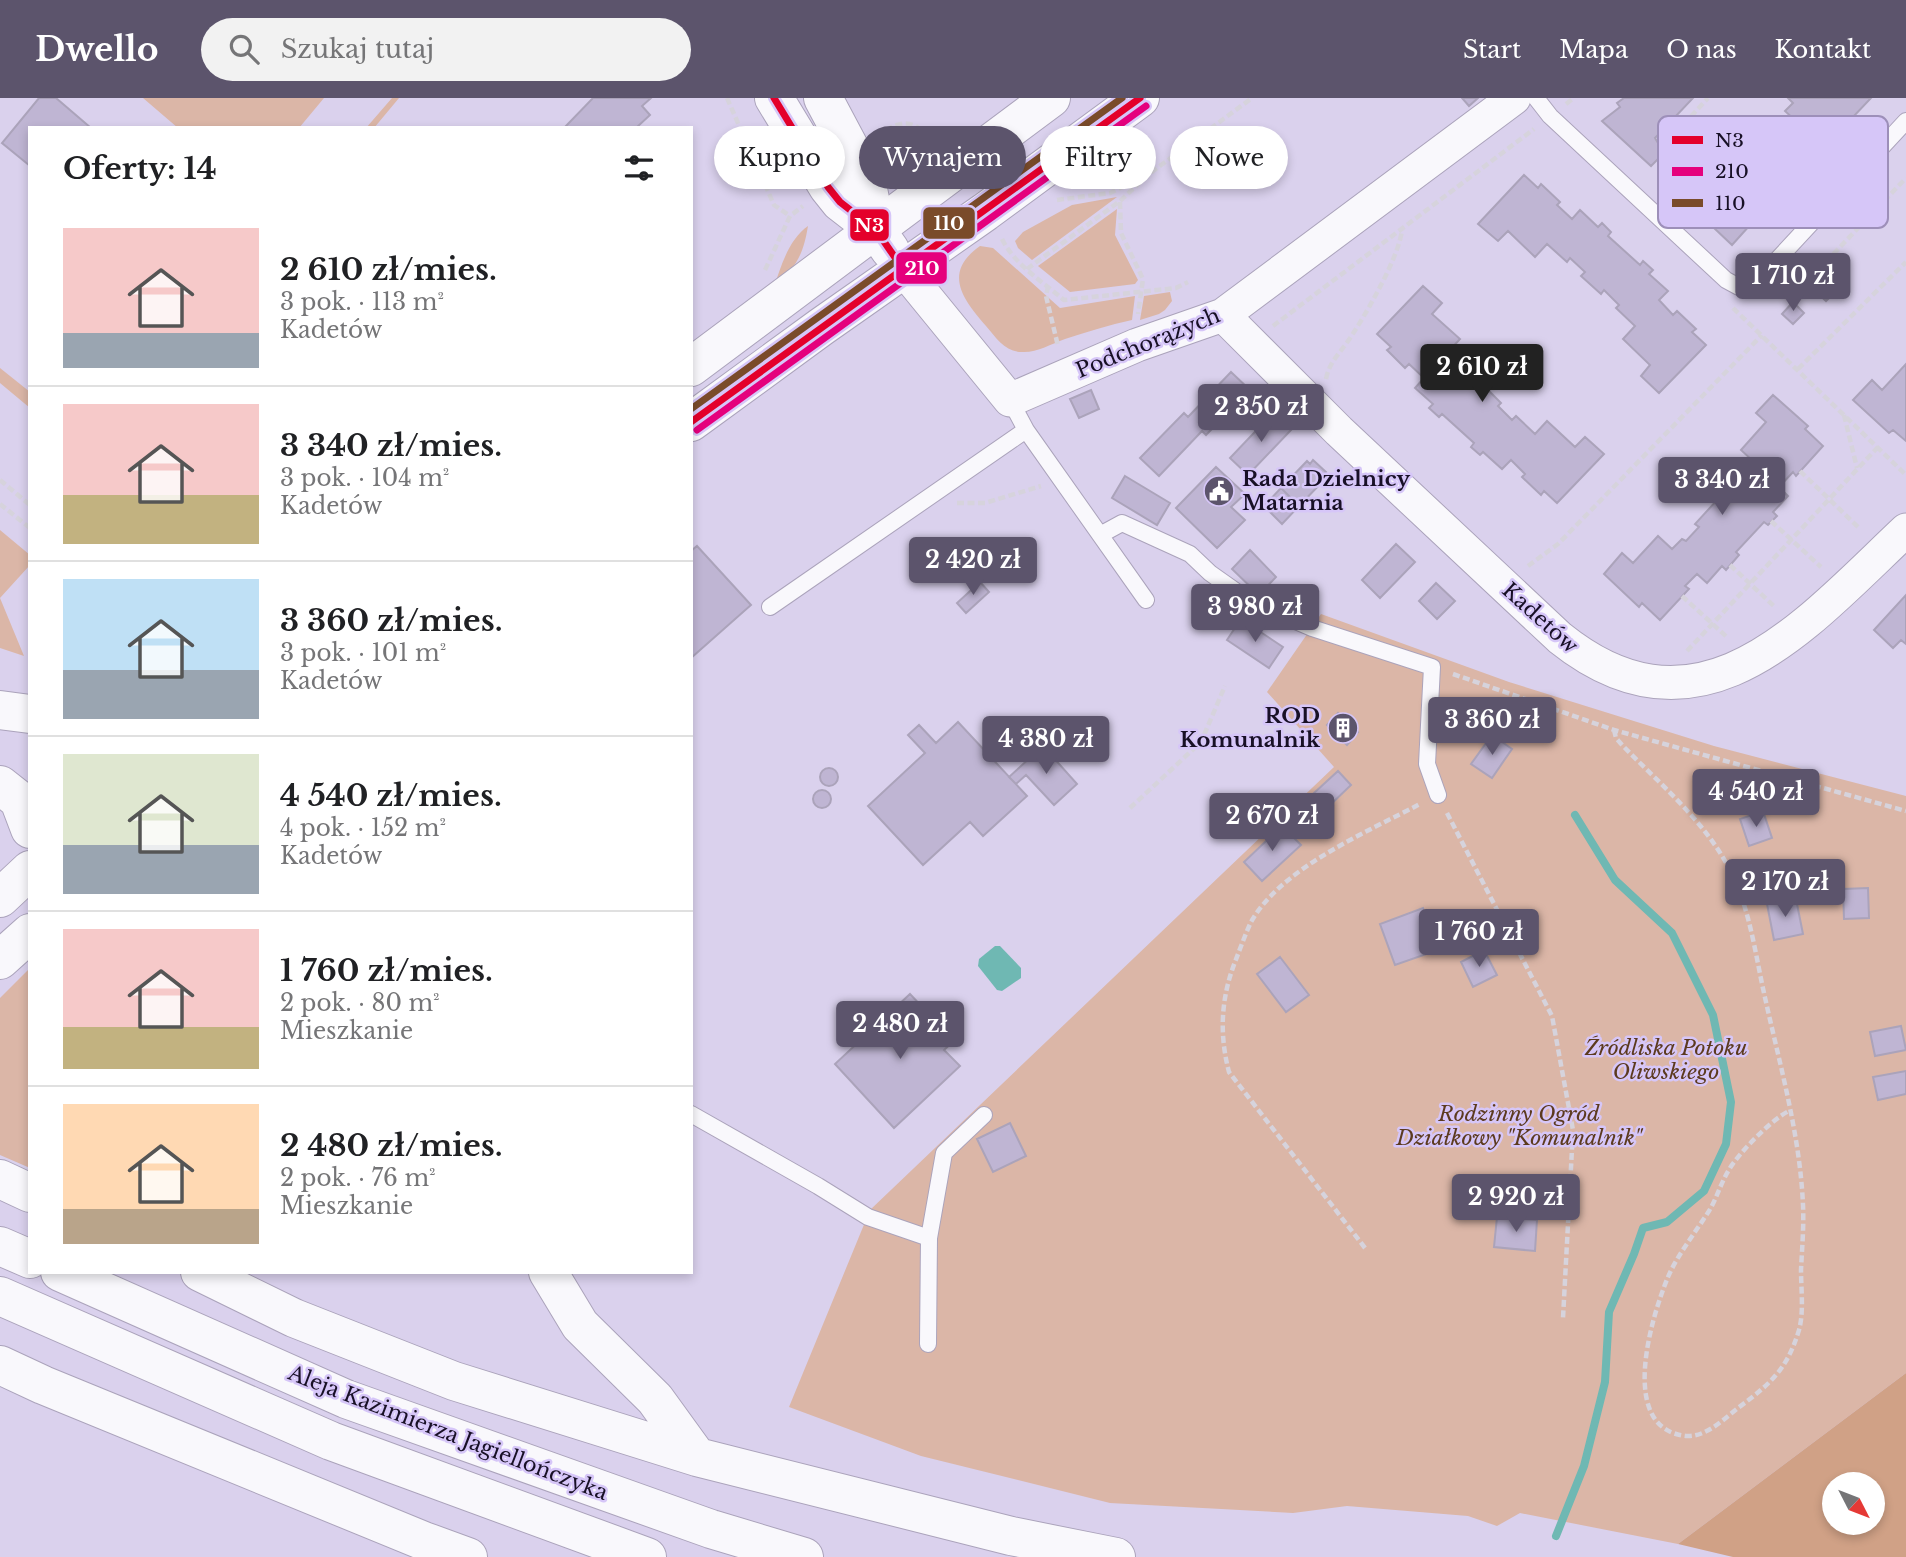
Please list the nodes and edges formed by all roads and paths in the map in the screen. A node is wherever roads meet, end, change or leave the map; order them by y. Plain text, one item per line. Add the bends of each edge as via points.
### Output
1 (727, 98) edge
2 (774, 98) edge
3 (823, 98) edge
4 (1051, 98) edge
5 (1140, 98) edge
6 (1252, 98) edge
7 (1514, 98) edge
8 (1535, 98) edge
9 (1574, 98) edge
10 (1708, 98) edge
11 (1550, 116) junction
12 (1691, 116) edge
13 (1906, 121) edge
14 (791, 126) edge
15 (895, 126) edge
16 (918, 126) edge
17 (1888, 140) edge
18 (858, 161) joint
19 (1156, 169) edge
20 (1906, 178) edge
21 (825, 189) edge
22 (830, 189) edge
23 (1118, 189) edge
24 (1133, 189) edge
25 (1062, 194) dead end
26 (1888, 197) edge
27 (1120, 201) junction
28 (790, 216) junction
29 (1658, 217) edge
30 (1402, 228) junction
31 (1670, 228) edge
32 (1806, 228) edge
33 (1858, 228) edge
34 (876, 230) junction
35 (999, 232) dead end
36 (1906, 262) edge
37 (904, 269) junction
38 (1027, 269) junction
39 (764, 273) dead end
40 (1188, 282) dead end
41 (1048, 286) junction
42 (1142, 290) junction
43 (1797, 292) dead end
44 (1223, 315) junction
45 (1136, 325) dead end
46 (1762, 335) dead end
47 (1250, 343) junction
48 (1058, 346) dead end
49 (693, 366) edge
50 (1798, 369) dead end
51 (1326, 379) dead end
52 (1010, 400) junction
53 (1843, 413) dead end
54 (693, 421) edge
55 (1026, 430) junction
56 (1878, 447) dead end
57 (1857, 469) junction
58 (1800, 471) dead end
59 (1058, 476) junction
60 (0, 480) edge
61 (1829, 499) junction
62 (925, 500) junction
63 (28, 503) edge
64 (0, 504) edge
65 (1771, 521) dead end
66 (28, 526) edge
67 (1858, 527) dead end
68 (1906, 530) edge
69 (1100, 535) junction
70 (1791, 540) junction
71 (1730, 565) dead end
72 (1527, 567) dead end
73 (1821, 567) dead end
74 (1749, 583) junction
75 (1682, 596) dead end
76 (1146, 600) dead end
77 (770, 607) dead end
78 (1779, 611) dead end
79 (1712, 623) junction
80 (1736, 646) dead end
81 (1678, 659) dead end
82 (1432, 667) junction
83 (1225, 687) dead end
84 (0, 710) edge
85 (28, 714) edge
86 (1614, 730) junction
87 (0, 785) edge
88 (1438, 795) junction
89 (1130, 808) dead end
90 (1906, 811) edge
91 (28, 824) edge
92 (28, 872) edge
93 (0, 898) edge
94 (28, 935) edge
95 (0, 960) edge
96 (1789, 1111) junction
97 (693, 1115) edge
98 (984, 1115) dead end
99 (0, 1179) edge
100 (28, 1192) edge
101 (929, 1238) junction
102 (0, 1246) edge
103 (1365, 1248) dead end
104 (28, 1258) edge
105 (65, 1274) edge
106 (204, 1274) edge
107 (549, 1274) edge
108 (0, 1296) edge
109 (1563, 1318) dead end
110 (928, 1344) dead end
111 (0, 1365) edge
112 (697, 1457) junction
113 (428, 1549) edge
114 (468, 1557) edge
115 (647, 1557) edge
116 (804, 1557) edge
117 (1116, 1557) edge

1 - 28 path via 774,205
2 - 14 main road
3 - 18 main road
4 - 34 main road
5 - 37 main road
6 - 19 path
7 - 44 street, Podchorążych
8 - 11 lane
9 - 11 path
10 - 12 path
11 - 29 lane
11 - 30 path
13 - 17 lane
15 - 16 path
18 - 34 main road
20 - 26 path
21 - 28 path
22 - 34 main road
23 - 25 path via 1056,200
24 - 27 path
27 - 38 path
27 - 42 path via 1121,233 1143,279
28 - 39 path
30 - 47 path
30 - 51 path via 1402,240 1376,293
31 - 32 lane via 1726,280 1739,286 1751,283 1771,266
33 - 43 path
34 - 37 main road
34 - 49 main road
35 - 38 path
36 - 50 path
37 - 52 street
37 - 54 main road
38 - 41 path
40 - 42 path via 1176,288
41 - 42 path via 1065,300
41 - 48 path via 1046,296
42 - 45 path
44 - 47 street, Kadetów
44 - 52 street, Podchorążych via 1137,345
46 - 72 path via 1558,544
47 - 68 street, Kadetów via 1560,638 1584,657 1640,680 1691,683 1753,660 1798,629
52 - 55 lane
53 - 57 path
55 - 59 lane
55 - 62 lane
56 - 57 path
57 - 61 path
58 - 61 path
59 - 62 path via 1039,487 985,503
59 - 69 lane
60 - 63 path
61 - 67 path
61 - 70 path
62 - 77 lane
64 - 66 path
65 - 70 path
69 - 76 lane
69 - 82 lane via 1122,523 1190,554 1251,602 1312,628
70 - 73 path
70 - 74 path
71 - 74 path
74 - 78 path
74 - 79 path
75 - 79 path
79 - 80 path
79 - 81 path
82 - 86 path
82 - 88 lane via 1427,764
83 - 89 path via 1201,742
84 - 85 main road
86 - 90 path
86 - 96 path via 1623,746 1702,826 1736,881
87 - 91 main road via 19,800
88 - 103 path via 1333,849 1288,881 1251,923 1227,982 1222,1021 1229,1072
88 - 109 path via 1552,1016 1573,1130
92 - 93 main road
94 - 95 main road
96 - 96 path via 1803,1206 1800,1327 1793,1348 1771,1383 1713,1427 1691,1436 1672,1433 1656,1422 1646,1398 1654,1313 1670,1273 1730,1168 1777,1117
97 - 101 lane via 868,1217
98 - 101 lane via 944,1153
99 - 100 main road
101 - 110 lane
102 - 104 main road
105 - 116 main road, Aleja Kazimierza Jagiellończyka via 346,1399 710,1529
106 - 112 main road via 294,1318 454,1381
107 - 112 main road via 580,1325 654,1399
108 - 115 main road via 331,1440
111 - 113 main road
112 - 117 main road via 1011,1536
113 - 114 main road

